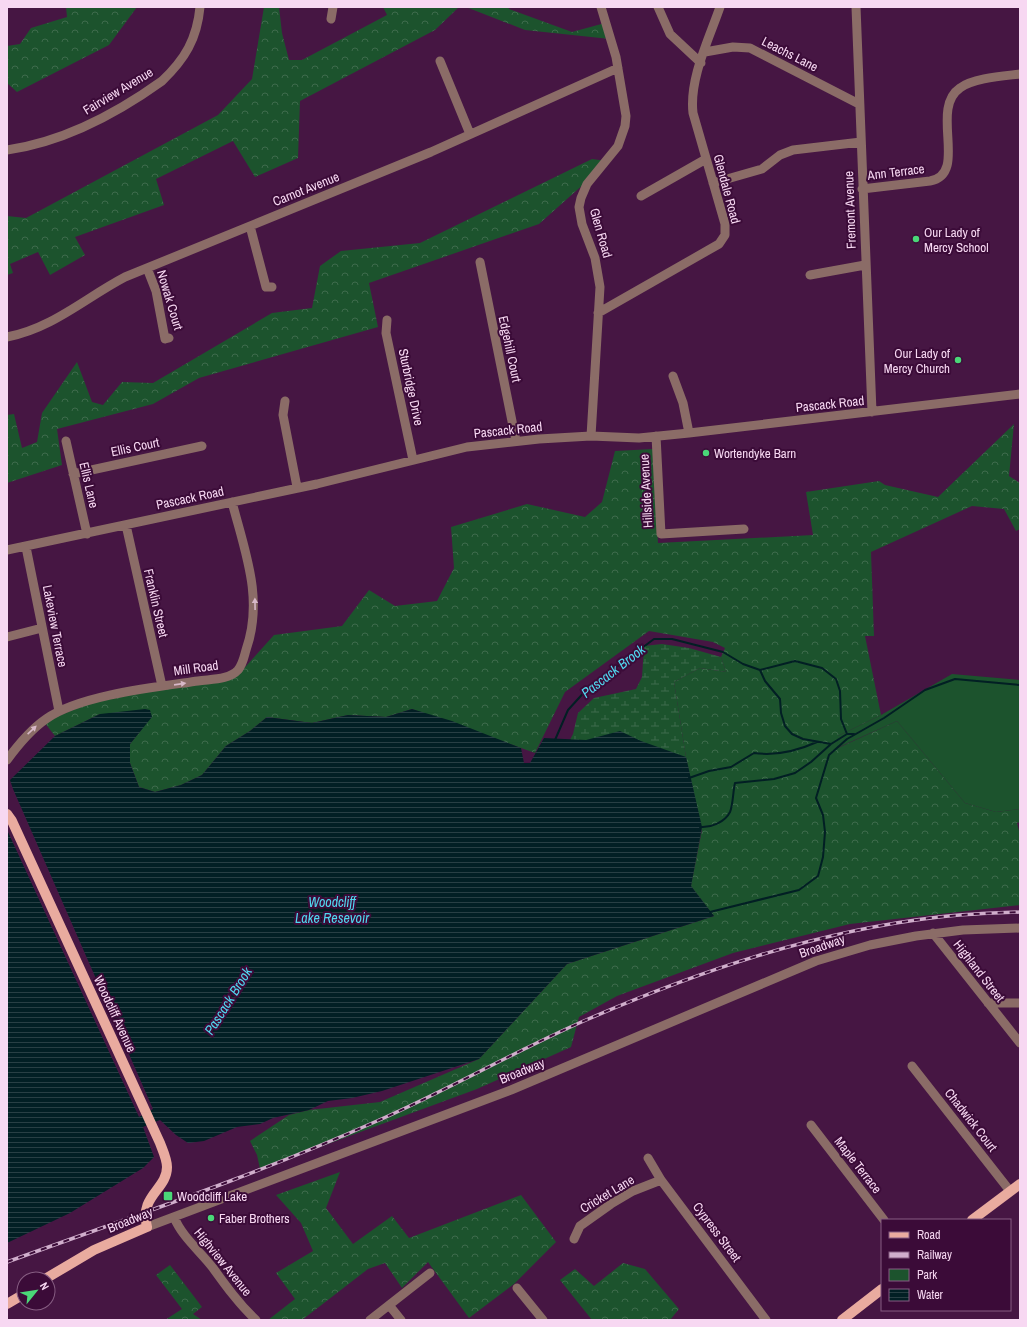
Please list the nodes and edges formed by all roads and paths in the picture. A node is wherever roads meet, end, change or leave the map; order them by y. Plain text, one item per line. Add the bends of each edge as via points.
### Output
1 (200, 7) edge
2 (333, 7) edge
3 (601, 7) edge
4 (658, 7) edge
5 (720, 7) edge
6 (856, 7) edge
7 (331, 20) dead end
8 (705, 52) junction
9 (440, 61) dead end
10 (701, 63) junction
11 (618, 68) junction
12 (1020, 74) edge
13 (859, 104) junction
14 (470, 134) junction
15 (860, 142) junction
16 (7, 150) edge
17 (706, 159) junction
18 (713, 184) junction
19 (862, 189) junction
20 (641, 196) dead end
21 (250, 226) junction
22 (480, 262) dead end
23 (865, 265) junction
24 (147, 268) junction
25 (810, 275) dead end
26 (272, 287) dead end
27 (598, 313) junction
28 (387, 320) dead end
29 (7, 337) edge
30 (169, 338) dead end
31 (673, 376) dead end
32 (1020, 394) edge
33 (285, 401) dead end
34 (872, 412) junction
35 (689, 433) junction
36 (591, 436) junction
37 (656, 436) junction
38 (66, 441) dead end
39 (516, 441) junction
40 (202, 446) dead end
41 (413, 460) junction
42 (73, 474) junction
43 (297, 487) junction
44 (232, 502) junction
45 (126, 525) junction
46 (744, 529) dead end
47 (87, 534) junction
48 (26, 547) junction
49 (7, 550) edge
50 (42, 628) junction
51 (7, 637) edge
52 (162, 686) junction
53 (59, 711) junction
54 (7, 760) edge
55 (7, 814) edge
56 (1020, 928) edge
57 (933, 933) junction
58 (988, 1003) junction
59 (1020, 1003) edge
60 (1020, 1043) edge
61 (912, 1066) dead end
62 (811, 1125) dead end
63 (648, 1158) dead end
64 (661, 1180) junction
65 (1020, 1184) edge
66 (1010, 1191) junction
67 (174, 1217) junction
68 (883, 1219) edge
69 (973, 1219) edge
70 (146, 1227) junction
71 (574, 1239) dead end
72 (56, 1272) edge
73 (430, 1273) dead end
74 (517, 1288) dead end
75 (881, 1290) edge
76 (16, 1299) edge
77 (7, 1304) edge
78 (389, 1305) junction
79 (256, 1320) edge
80 (370, 1320) edge
81 (401, 1320) edge
82 (544, 1320) edge
83 (766, 1320) edge
84 (842, 1320) edge

1 - 16 street, Fairview Avenue via 198,27 189,48 162,81 81,129 41,143
2 - 7 street
3 - 11 street, Glen Road
4 - 10 street via 670,34
5 - 8 street, Glendale Road
6 - 13 street, Fremont Avenue
8 - 10 street, Glendale Road
8 - 13 street, Leachs Lane via 733,47 750,48
9 - 14 street
10 - 17 street, Glendale Road via 693,86 691,103
11 - 14 street, Carnot Avenue
11 - 27 street, Glen Road via 626,105 626,126 614,152 587,184 579,207 598,275
12 - 19 street, Ann Terrace via 967,84 955,91 947,110 948,164 940,178 930,182
13 - 15 street, Fremont Avenue
14 - 21 street, Carnot Avenue
15 - 18 street via 793,150 780,155 762,169
15 - 19 street, Fremont Avenue
17 - 18 street, Glendale Road
17 - 20 street
18 - 27 street, Glendale Road via 725,224 725,235 719,244
19 - 23 street, Fremont Avenue
21 - 24 street, Carnot Avenue
21 - 26 street via 266,287
22 - 39 street, Edgehill Court
23 - 25 street
23 - 34 street, Fremont Avenue
24 - 29 street, Carnot Avenue via 108,286 54,321
24 - 30 street, Nowak Court via 156,291 165,339
27 - 36 street, Glen Road
28 - 41 street, Sturbridge Drive via 386,333
31 - 35 street via 683,403
32 - 34 street, Pascack Road
33 - 43 street via 283,416
34 - 35 street, Pascack Road
35 - 37 street, Pascack Road
36 - 37 street, Pascack Road
36 - 39 street, Pascack Road
37 - 46 street, Hillside Avenue via 661,534
38 - 42 street, Ellis Lane
39 - 41 street, Pascack Road via 467,447
40 - 42 street, Ellis Court
41 - 43 street, Pascack Road
42 - 47 street, Ellis Lane
43 - 44 street, Pascack Road
44 - 45 street, Pascack Road
52 -> 44 street, Mill Road via 227,676 241,666 254,624 254,594
45 - 47 street, Pascack Road
45 - 52 street, Franklin Street
47 - 48 street, Pascack Road
48 - 49 street, Pascack Road
48 - 50 street, Lakeview Terrace
50 - 51 street
50 - 53 street, Lakeview Terrace
52 - 53 street, Mill Road via 87,701
54 -> 53 street, Mill Road via 35,727
55 - 70 main road, Woodcliff Avenue via 164,1153 166,1174 146,1206
56 - 57 street, Broadway
57 - 58 street, Highland Street
57 - 67 street, Broadway via 870,945 816,961 512,1090
58 - 59 street
58 - 60 street, Highland Street
61 - 66 street, Chadwick Court
62 - 68 street, Maple Terrace
63 - 64 street, Cypress Street
64 - 71 street, Cricket Lane via 633,1191 611,1204 580,1226
64 - 83 street, Cypress Street
65 - 66 main road
66 - 69 main road
67 - 70 street, Broadway
67 - 79 street, Highview Avenue via 178,1227
70 - 72 main road, Broadway via 94,1250
73 - 78 street
74 - 82 street
75 - 84 main road
76 - 77 main road
78 - 80 street
78 - 81 street

